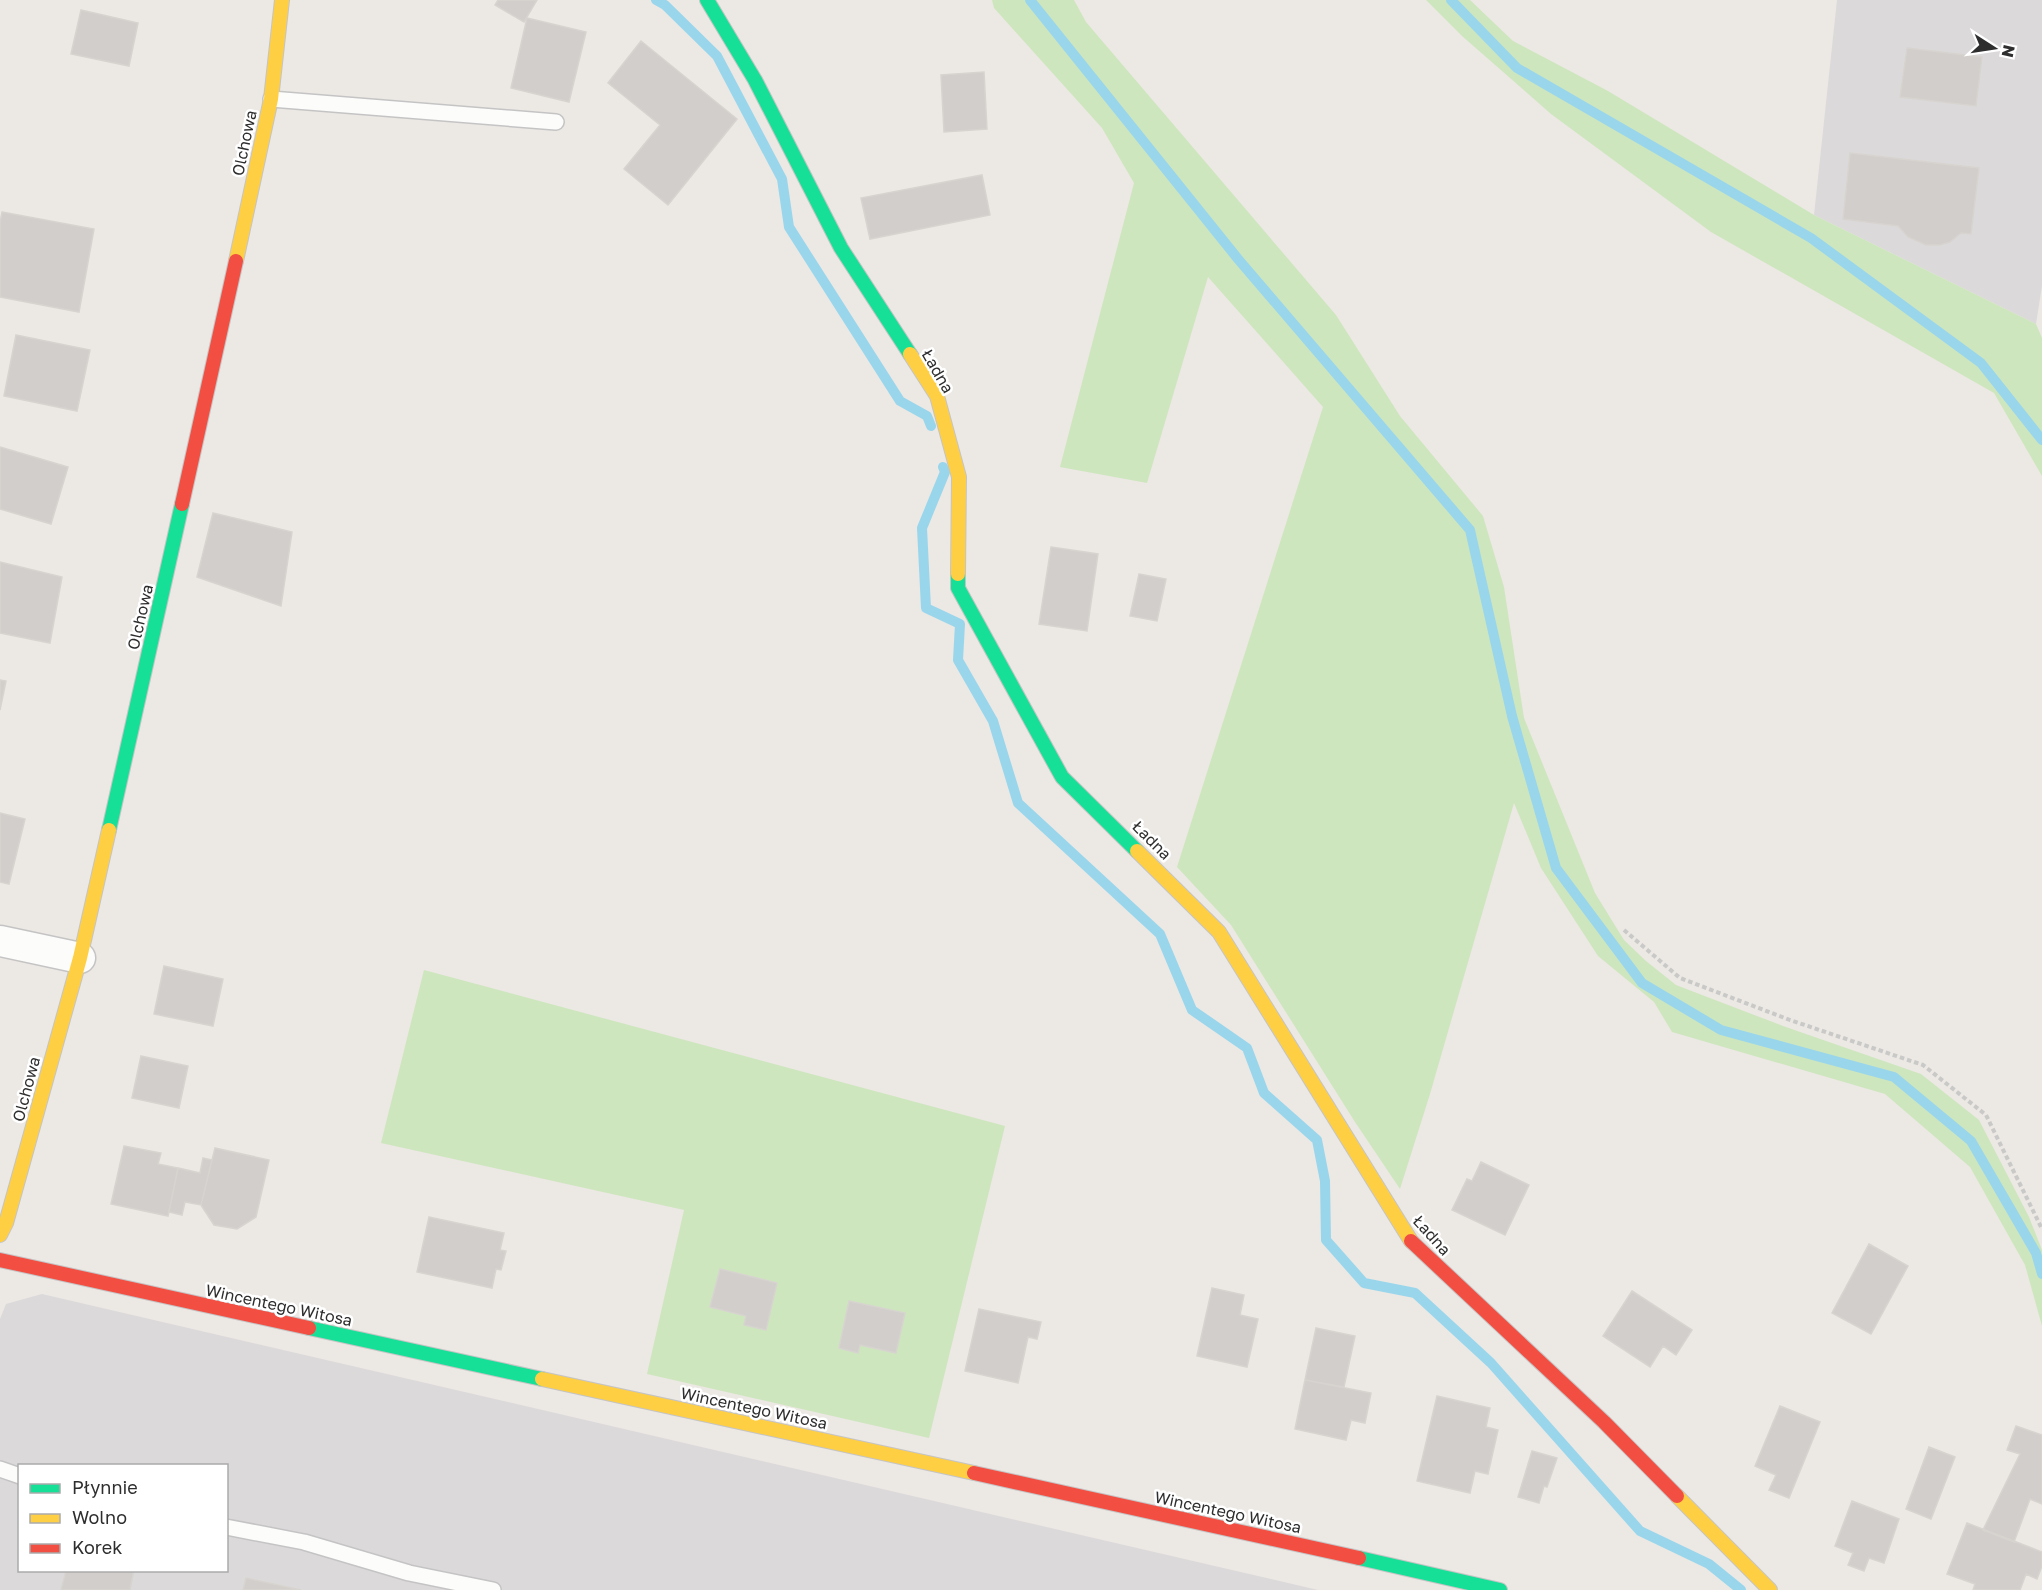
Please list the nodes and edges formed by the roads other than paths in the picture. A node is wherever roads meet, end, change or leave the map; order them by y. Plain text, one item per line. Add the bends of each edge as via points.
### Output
1 (282, 0) edge
2 (707, 0) edge
3 (271, 99) junction
4 (556, 122) dead end
5 (0, 941) edge
6 (80, 958) junction
7 (0, 1235) edge
8 (0, 1260) edge
9 (0, 1469) edge
10 (18, 1475) edge
11 (228, 1527) edge
12 (492, 1590) edge
13 (1500, 1590) edge
14 (1770, 1590) edge

1 - 3 street, Olchowa
2 - 14 street, Ładna via 755,80 841,248 937,396 959,477 958,588 1062,777 1219,932 1408,1239 1604,1422
3 - 4 lane
3 - 6 street, Olchowa
5 - 6 street
6 - 7 street, Olchowa via 9,1215
8 - 13 street, Wincentego Witosa
9 - 10 lane
11 - 12 lane via 304,1542 409,1573

